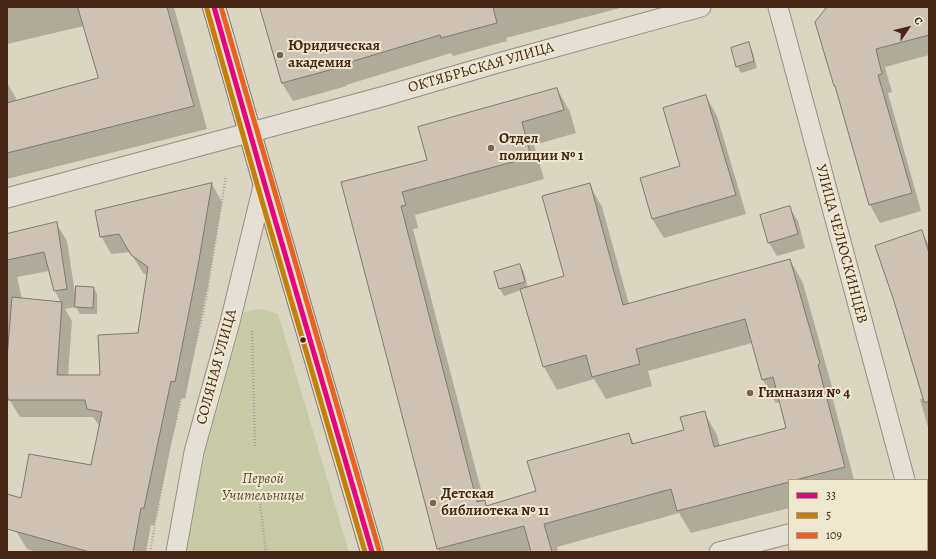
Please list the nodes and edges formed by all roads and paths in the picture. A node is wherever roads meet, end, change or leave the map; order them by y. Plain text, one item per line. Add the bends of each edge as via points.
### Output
1 (214, 7) edge
2 (701, 7) edge
3 (778, 7) edge
4 (250, 133) junction
5 (226, 176) dead end
6 (264, 182) junction
7 (7, 198) edge
8 (252, 331) dead end
9 (255, 446) dead end
10 (905, 479) edge
11 (260, 504) dead end
12 (788, 534) edge
13 (725, 551) edge
14 (150, 552) edge
15 (176, 552) edge
16 (266, 552) edge
17 (372, 552) edge

1 - 4 main road
2 - 4 street, ОКТЯБРЬСКАЯ УЛИЦА
3 - 10 street, УЛИЦА ЧЕЛЮСКИНЦЕВ
4 - 6 main road
4 - 7 street, ОКТЯБРЬСКАЯ УЛИЦА
5 - 14 path via 204,311 169,447
6 - 15 street, СОЛЯНАЯ УЛИЦА via 230,322 194,452
6 - 17 main road
8 - 9 path
11 - 16 path
12 - 13 street

